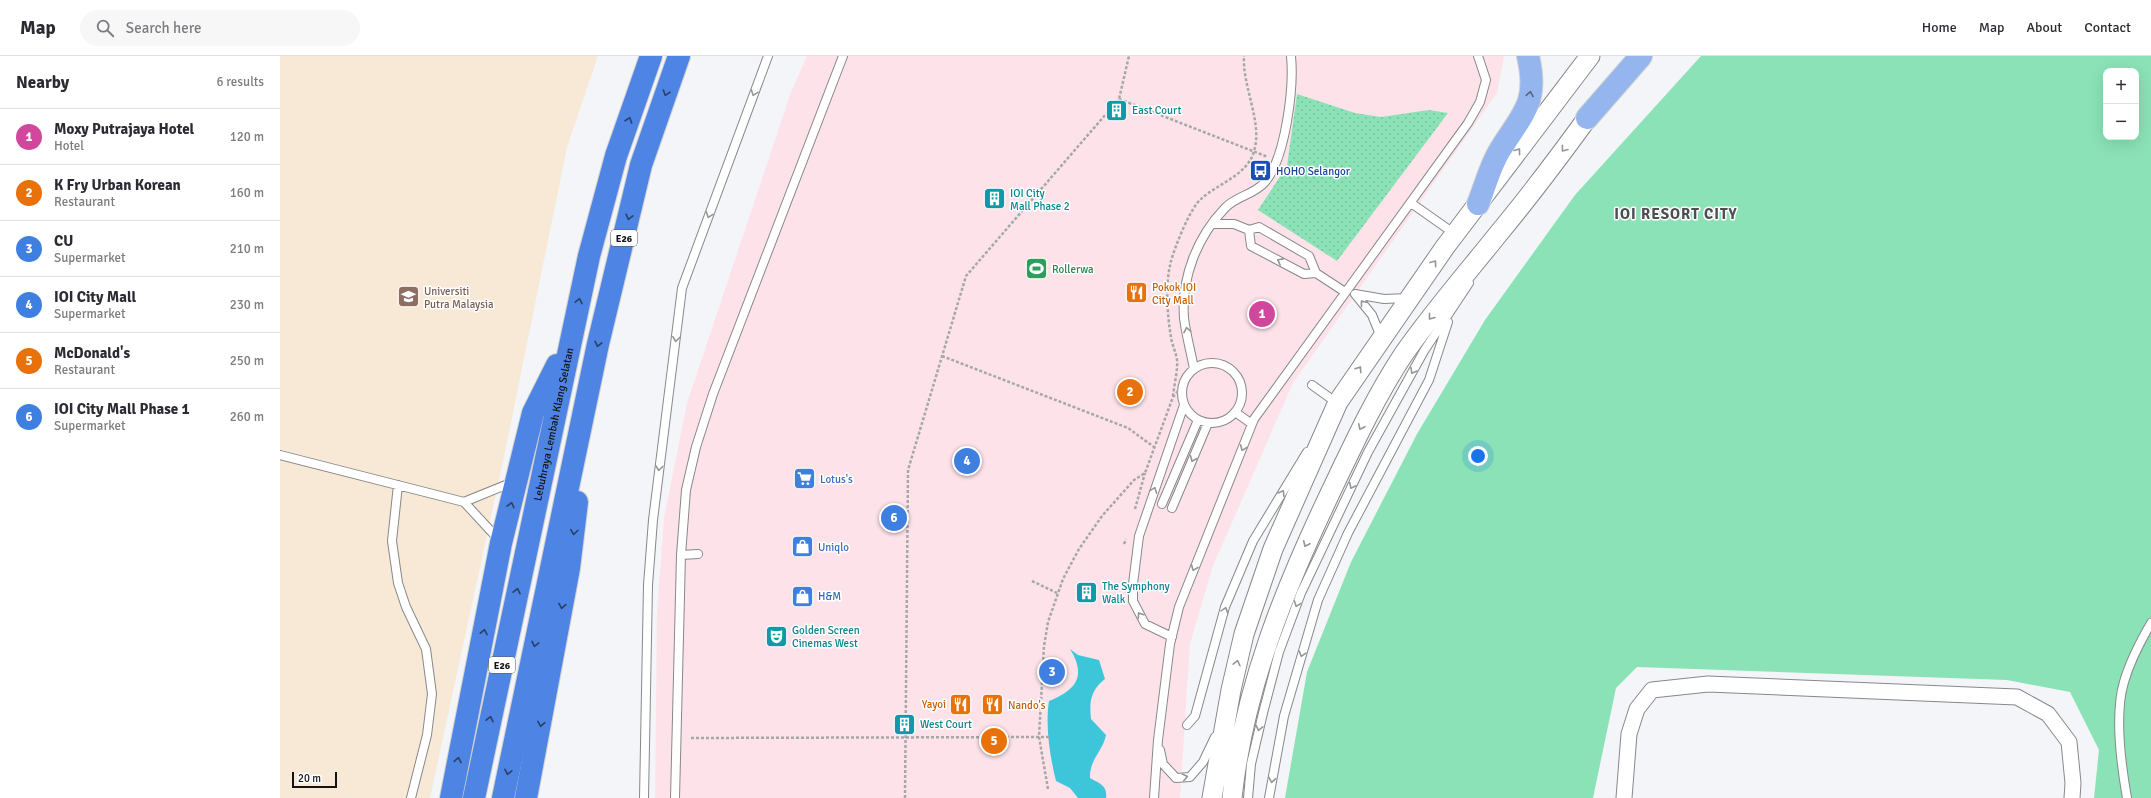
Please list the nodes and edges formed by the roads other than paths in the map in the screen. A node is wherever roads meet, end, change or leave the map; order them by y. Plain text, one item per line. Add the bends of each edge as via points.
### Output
1 (651, 56) edge
2 (678, 56) edge
3 (768, 56) edge
4 (843, 56) edge
5 (1291, 56) edge
6 (1478, 56) edge
7 (1528, 56) edge
8 (1590, 56) edge
9 (1635, 56) edge
10 (1641, 56) edge
11 (1587, 118) junction
12 (1411, 203) junction
13 (1478, 204) junction
14 (1212, 224) junction
15 (1248, 230) junction
16 (1501, 232) junction
17 (1455, 234) junction
18 (1316, 273) junction
19 (1345, 292) junction
20 (1409, 298) junction
21 (1451, 311) junction
22 (1381, 337) junction
23 (571, 339) junction
24 (1194, 369) junction
25 (1312, 385) dead end
26 (1338, 402) junction
27 (1184, 406) junction
28 (1235, 412) junction
29 (1198, 420) junction
30 (581, 423) junction
31 (1208, 423) junction
32 (1252, 424) junction
33 (280, 455) edge
34 (516, 481) junction
35 (398, 485) junction
36 (464, 502) junction
37 (1162, 504) dead end
38 (1172, 508) dead end
39 (502, 543) junction
40 (698, 554) dead end
41 (682, 555) junction
42 (2151, 623) edge
43 (1172, 637) junction
44 (1231, 690) junction
45 (1186, 725) dead end
46 (1158, 740) junction
47 (1213, 744) junction
48 (411, 798) edge
49 (451, 798) edge
50 (474, 798) edge
51 (503, 798) edge
52 (526, 798) edge
53 (644, 798) edge
54 (675, 798) edge
55 (1154, 798) edge
56 (1204, 798) edge
57 (1212, 798) edge
58 (1232, 798) edge
59 (1248, 798) edge
60 (1269, 798) edge
61 (1624, 798) edge
62 (2072, 798) edge
63 (2127, 798) edge

23 -> 1 highway, Lebuhraya Lembah Klang Selatan / E26 via 589,256 616,156
2 -> 30 highway, E26 via 642,164
3 -> 53 lane via 682,288 653,520 648,585
4 - 41 lane via 713,394 696,447 686,490
5 - 14 lane via 1292,88 1284,138 1276,160 1266,181 1250,194 1226,207
6 - 12 lane via 1486,80 1480,102
13 -> 7 main road via 1499,151 1523,117 1531,96 1532,75
13 -> 8 street
9 - 11 street
10 - 11 main road
11 -> 16 street
12 - 17 lane
12 - 19 lane
13 - 17 street
14 - 15 lane via 1234,224
24 -> 14 lane via 1184,318 1184,288 1197,249
15 - 18 lane via 1259,227 1308,256
18 -> 15 lane via 1304,274 1251,246
16 - 21 lane
16 -> 58 street via 1430,318 1392,372 1365,418 1305,545 1271,630 1248,710
20 -> 17 street
18 - 19 lane
19 - 32 lane
20 - 22 street
22 -> 20 lane via 1372,315 1355,294 1384,299
21 -> 59 lane via 1424,351 1368,452 1301,593 1278,652 1251,764
21 -> 60 lane via 1429,380 1348,533 1318,600 1284,716
26 -> 22 street
23 - 34 highway via 533,413
50 -> 23 highway, Lebuhraya Lembah Klang Selatan / E26
24 - 27 lane via 1183,385
24 - 28 lane via 1212,363 1230,369 1240,385 1240,404
25 - 26 lane
44 -> 26 street via 1244,634 1273,549
45 -> 26 lane via 1195,716 1225,607 1253,541
27 - 29 lane
43 -> 27 lane via 1145,624 1133,601 1140,536
28 - 31 lane via 1228,418
28 - 32 lane
29 - 31 lane
29 - 37 lane
30 -> 51 highway, E26
30 -> 52 highway via 578,494 569,568
31 -> 38 lane
32 -> 43 lane via 1179,606
33 - 35 lane
34 - 36 lane
39 -> 34 highway
35 - 36 lane
35 - 48 lane via 392,541 398,583 406,607 426,649 432,694 427,735
36 - 39 lane
49 -> 39 highway
40 - 41 lane
41 - 54 lane
42 - 63 lane via 2123,682 2120,703 2120,737
43 - 46 lane
44 - 47 lane
44 - 57 street
46 -> 47 lane via 1163,764 1176,778 1190,777 1203,762
46 - 55 lane
47 - 56 lane
61 - 62 street via 1629,734 1637,709 1652,690 1708,684 2017,697 2048,714 2069,742

